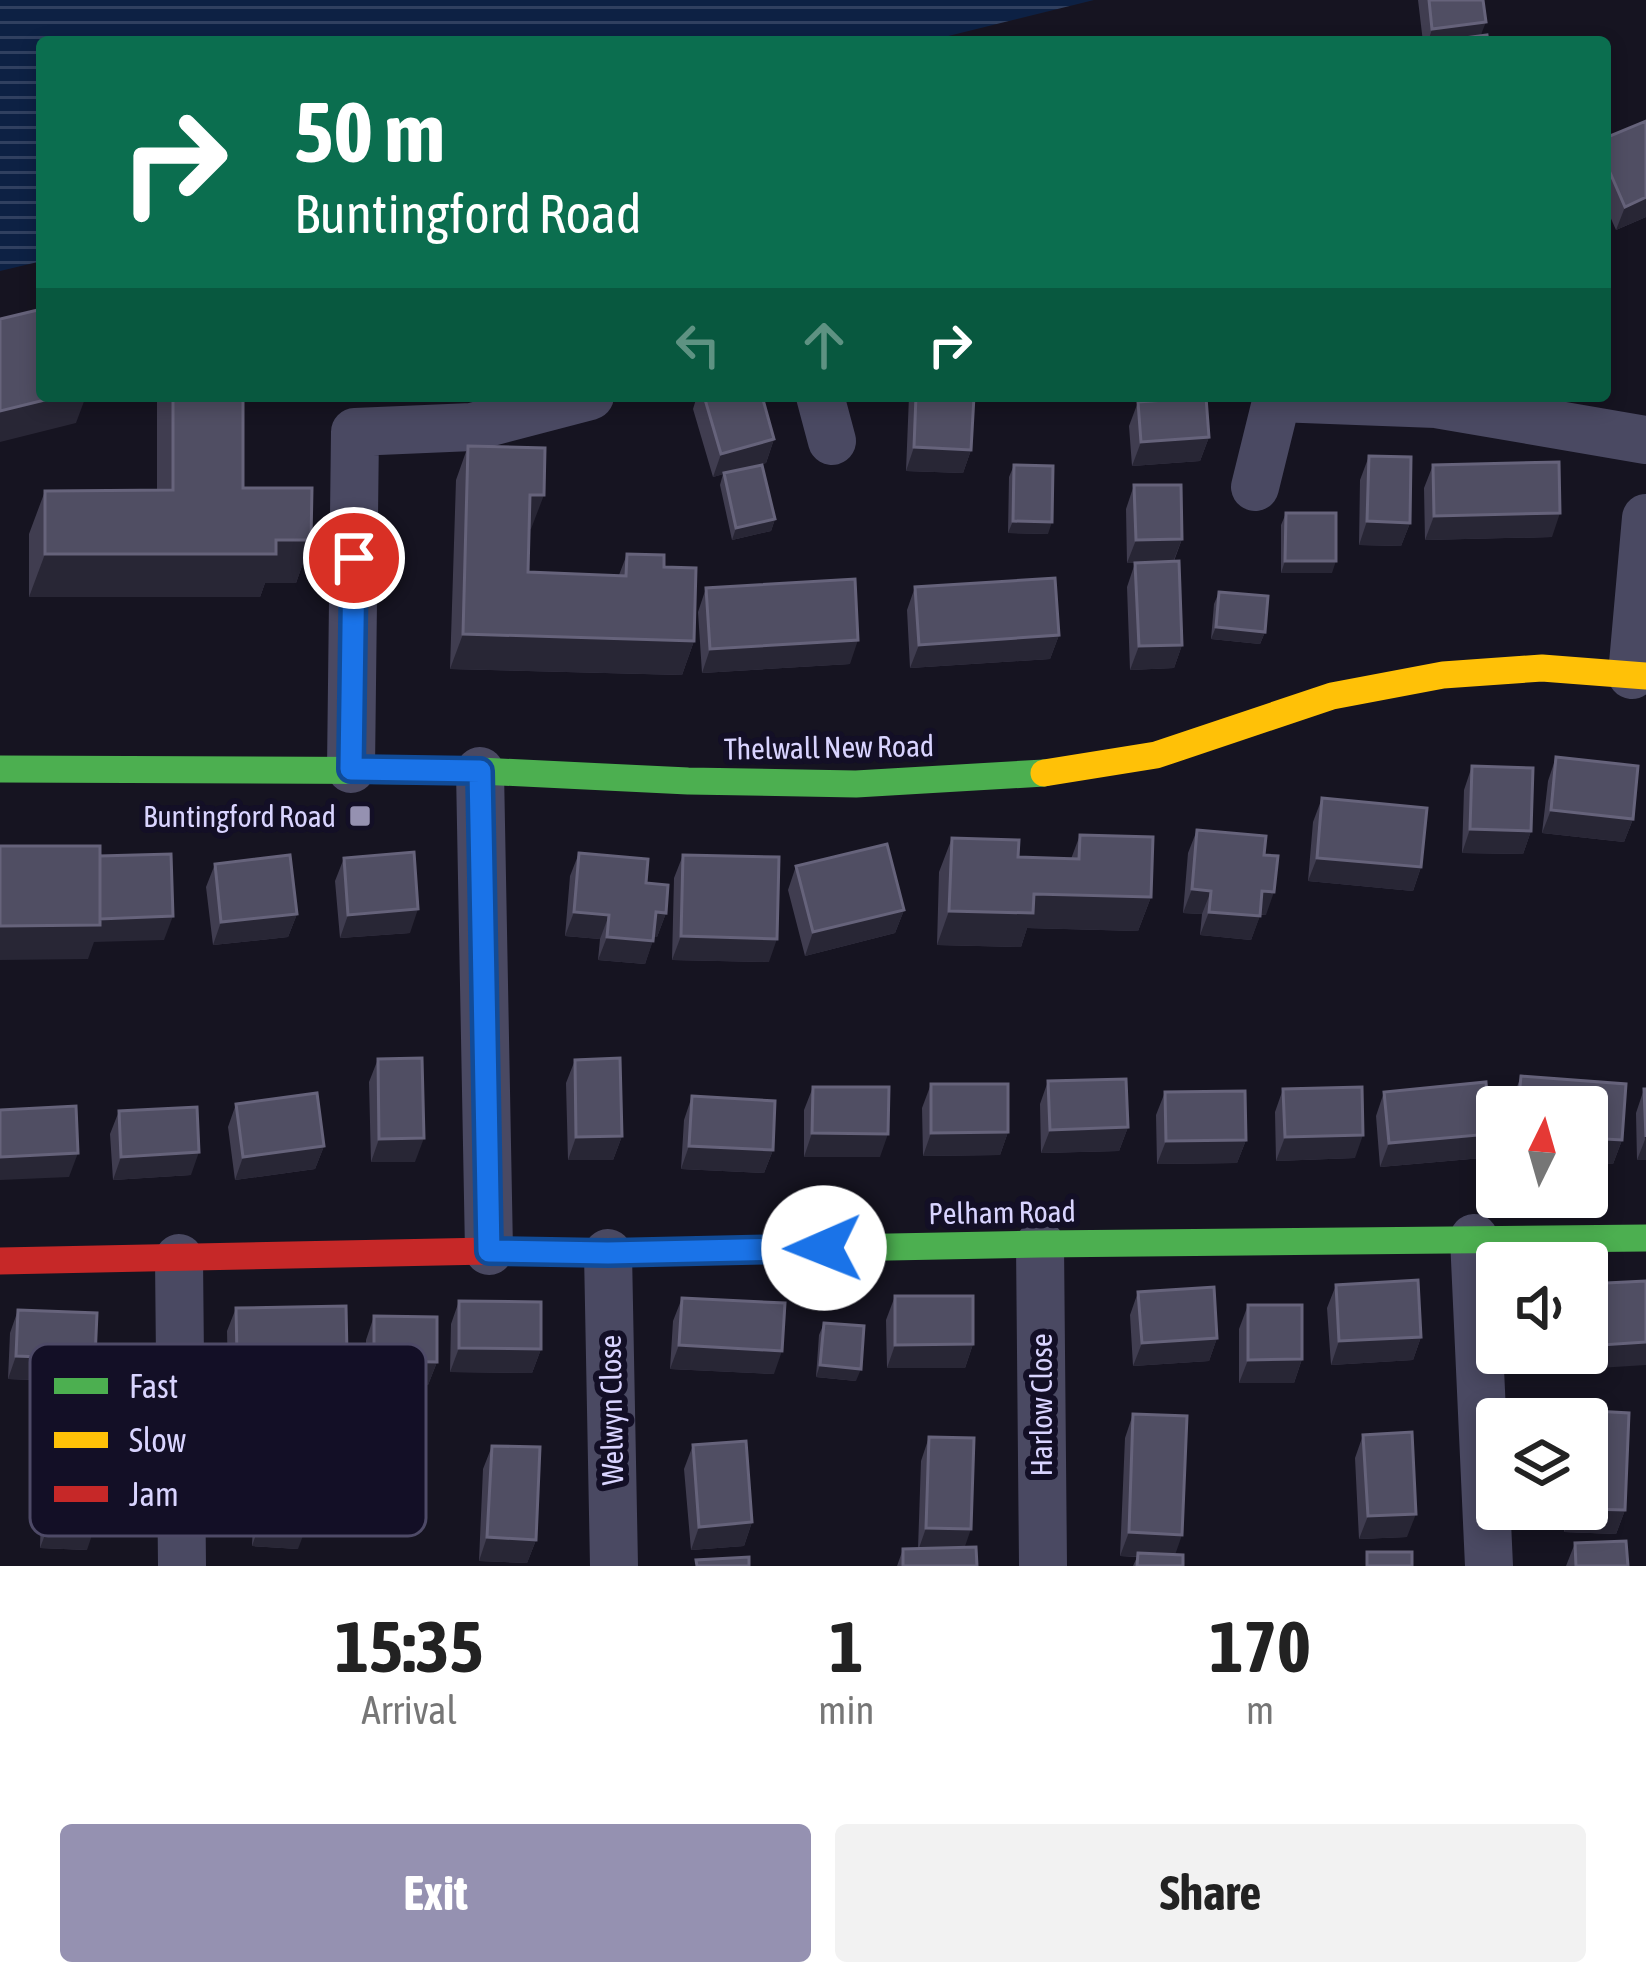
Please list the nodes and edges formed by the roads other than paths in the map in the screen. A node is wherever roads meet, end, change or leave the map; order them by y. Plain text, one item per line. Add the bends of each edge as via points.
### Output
1 (568, 402) edge
2 (1275, 402) edge
3 (1390, 402) edge
4 (355, 414) edge
5 (1646, 440) edge
6 (1256, 488) dead end
7 (1646, 518) edge
8 (1639, 675) edge
9 (0, 769) edge
10 (351, 769) junction
11 (480, 771) junction
12 (1474, 1238) junction
13 (1646, 1238) edge
14 (1040, 1244) junction
15 (489, 1251) junction
16 (608, 1253) junction
17 (179, 1258) junction
18 (0, 1261) edge
19 (180, 1344) edge
20 (182, 1536) edge
21 (182, 1566) edge
22 (614, 1566) edge
23 (1042, 1566) edge
24 (1489, 1566) edge

1 - 4 street via 472,428
2 - 6 street
3 - 5 street
4 - 10 street
7 - 8 street
8 - 11 street, Thelwall New Road via 1542,668 1443,675 1332,696 1156,755 1051,772 856,784
9 - 10 street, Thelwall New Road
10 - 11 street, Thelwall New Road
11 - 15 street
12 - 13 street, Pelham Road
12 - 14 street, Pelham Road
12 - 24 street
14 - 16 street, Pelham Road
14 - 23 street, Harlow Close
15 - 16 street, Pelham Road
15 - 17 street, Pelham Road
16 - 22 street, Welwyn Close
17 - 18 street, Pelham Road
17 - 19 street
20 - 21 street

